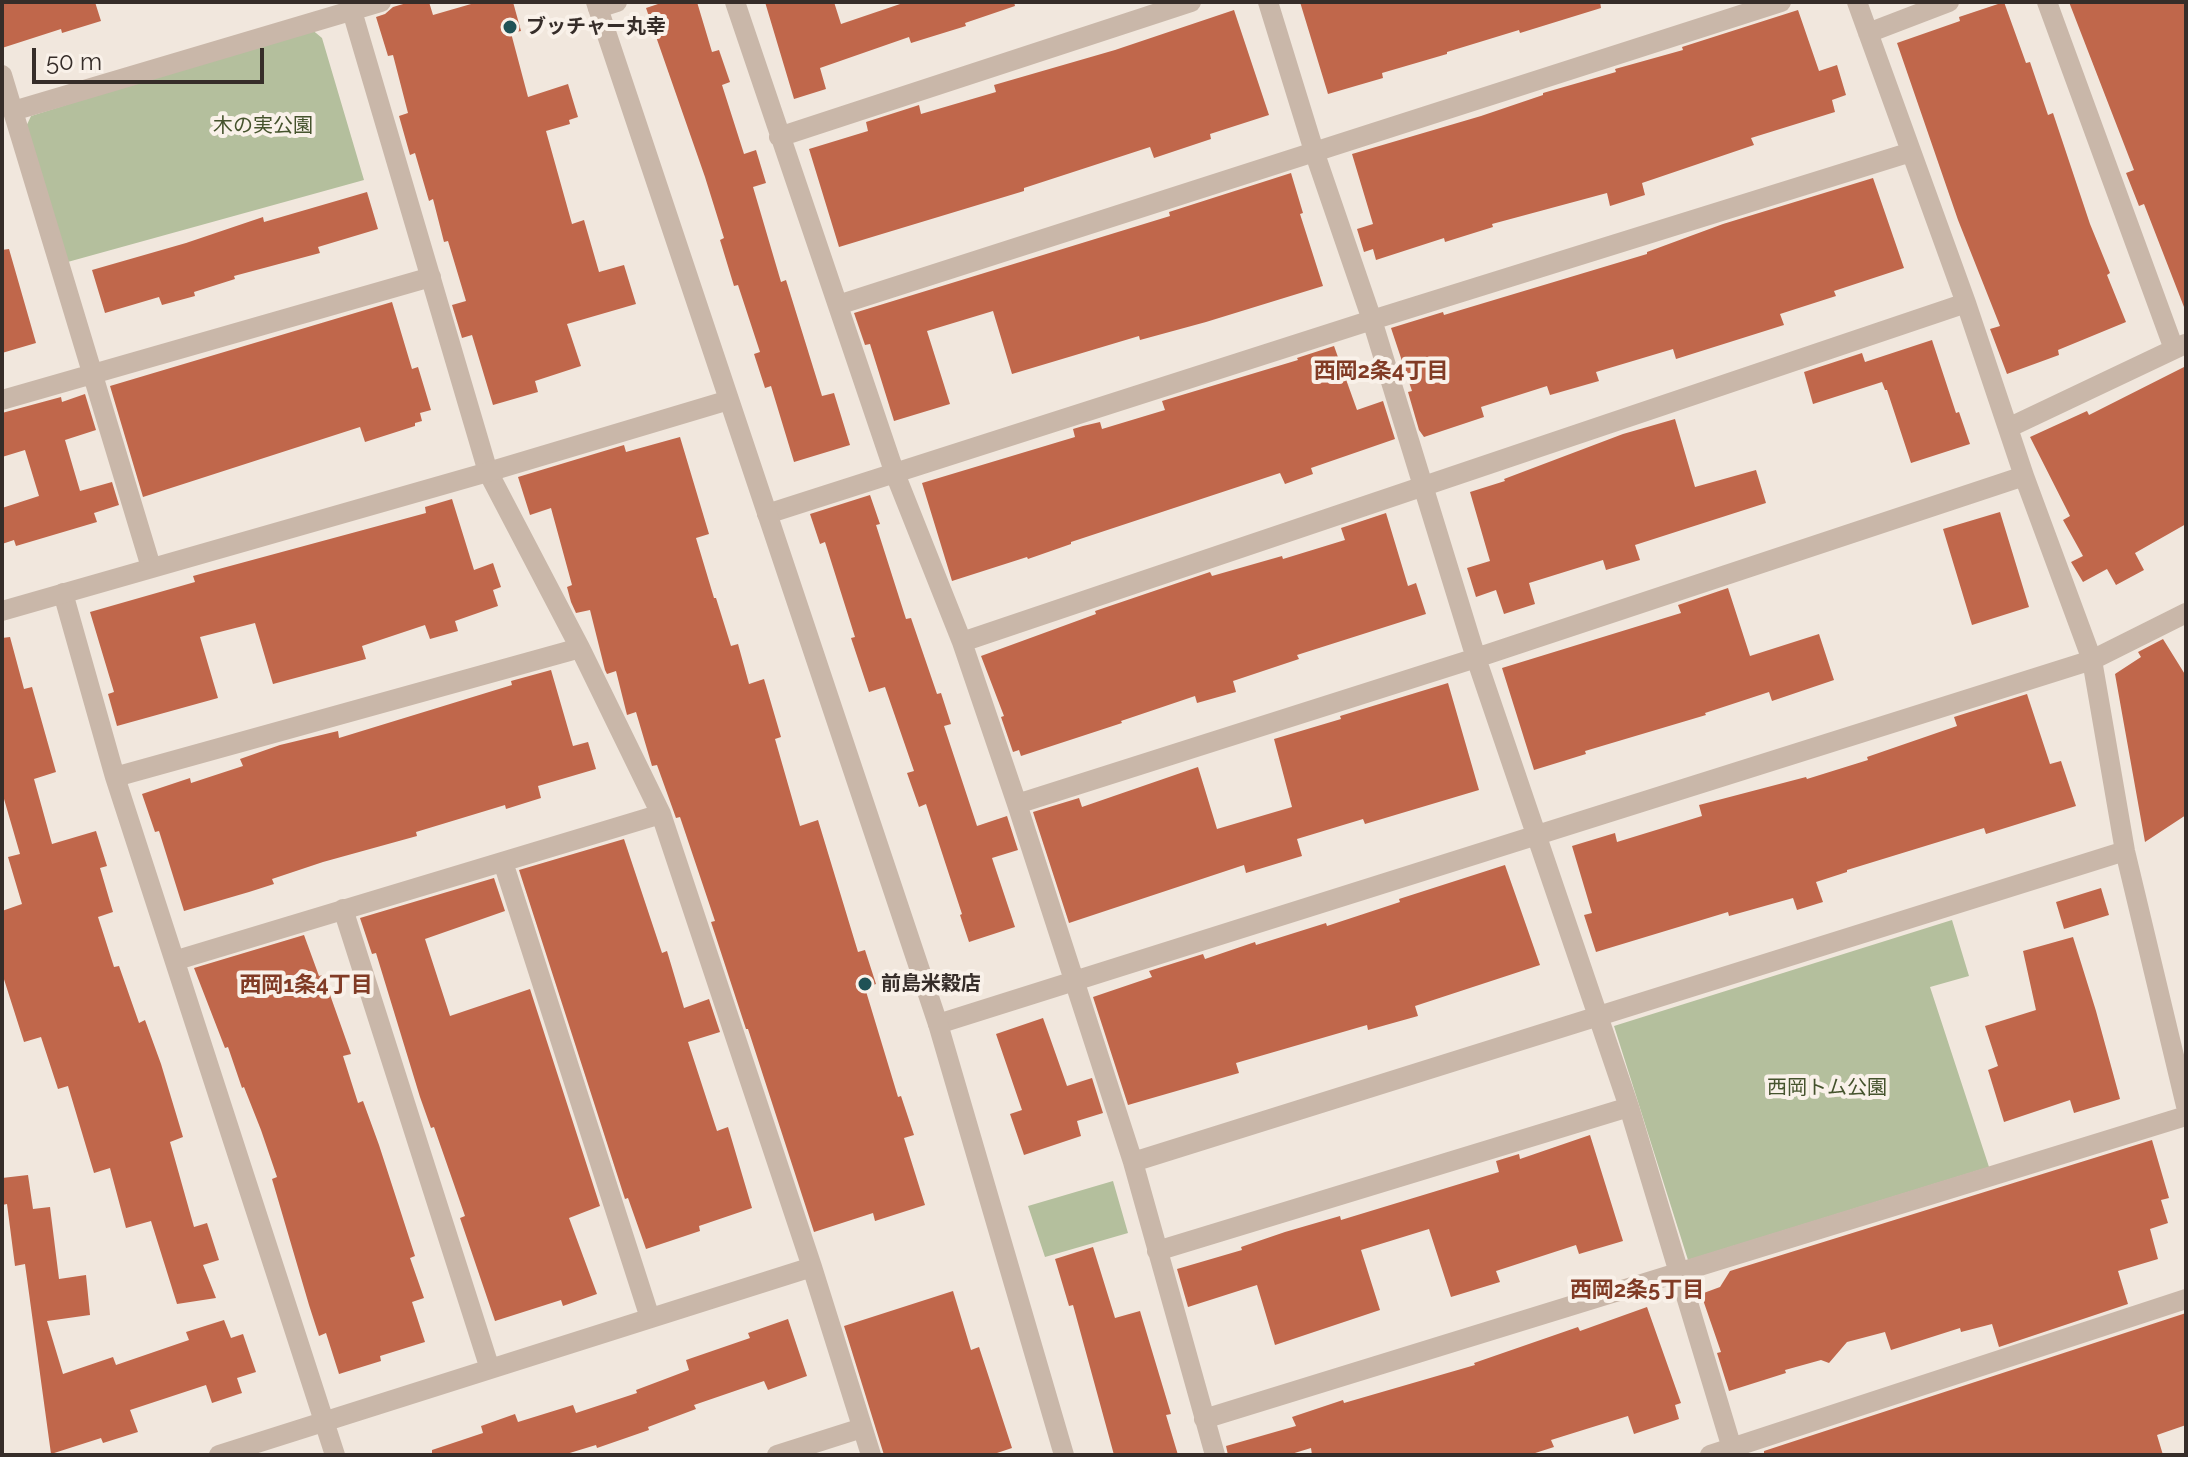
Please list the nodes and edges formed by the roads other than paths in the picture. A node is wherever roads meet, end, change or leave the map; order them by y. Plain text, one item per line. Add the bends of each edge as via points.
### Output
1 (381, 2) edge
2 (735, 2) edge
3 (1191, 2) edge
4 (1268, 2) edge
5 (1781, 2) edge
6 (1857, 2) edge
7 (1949, 2) edge
8 (2047, 2) edge
9 (604, 4) edge
10 (352, 11) junction
11 (1868, 33) junction
12 (2, 75) edge
13 (13, 111) junction
14 (779, 137) junction
15 (1314, 151) junction
16 (1911, 152) junction
17 (431, 277) junction
18 (1966, 303) junction
19 (838, 305) junction
20 (1372, 320) junction
21 (2180, 346) edge
22 (91, 373) junction
23 (2, 400) edge
24 (729, 400) junction
25 (2008, 428) junction
26 (894, 471) junction
27 (488, 472) junction
28 (2024, 476) junction
29 (1423, 487) junction
30 (767, 514) junction
31 (151, 567) junction
32 (63, 593) junction
33 (2, 611) edge
34 (2186, 613) edge
35 (962, 642) junction
36 (580, 648) junction
37 (1476, 658) junction
38 (2092, 660) junction
39 (115, 777) junction
40 (1017, 804) junction
41 (661, 814) junction
42 (1537, 835) junction
43 (2125, 851) junction
44 (503, 862) junction
45 (343, 909) junction
46 (177, 960) junction
47 (1073, 980) junction
48 (1598, 1016) junction
49 (938, 1024) junction
50 (2186, 1106) edge
51 (1629, 1107) junction
52 (2186, 1116) edge
53 (1133, 1162) junction
54 (1157, 1251) junction
55 (812, 1267) junction
56 (1680, 1274) junction
57 (2186, 1299) edge
58 (650, 1318) junction
59 (490, 1369) junction
60 (1204, 1419) junction
61 (324, 1421) junction
62 (862, 1428) junction
63 (1733, 1452) edge
64 (219, 1455) edge
65 (335, 1455) edge
66 (777, 1455) edge
67 (871, 1455) edge
68 (1064, 1455) edge
69 (1215, 1455) edge
70 (1710, 1455) edge

1 - 10 street
2 - 14 street
3 - 14 street
4 - 15 street
5 - 15 street
6 - 11 street
7 - 11 street
8 - 21 street
9 - 24 street
10 - 13 street
10 - 17 street
11 - 16 street
12 - 13 street
13 - 22 street
14 - 19 street
15 - 19 street
15 - 20 street
16 - 18 street
16 - 20 street
17 - 22 street
17 - 27 street
18 - 25 street
18 - 29 street
19 - 26 street
20 - 26 street
20 - 29 street
21 - 25 street
22 - 23 street
22 - 31 street
24 - 27 street
24 - 30 street
25 - 28 street
26 - 30 street
26 - 35 street
27 - 31 street
27 - 36 street
28 - 37 street
28 - 38 street
29 - 35 street
29 - 37 street
30 - 49 street
31 - 32 street
32 - 33 street
32 - 39 street
34 - 38 street
35 - 40 street
36 - 39 street
36 - 41 street
37 - 40 street
37 - 42 street
38 - 42 street
38 - 43 street
39 - 46 street
40 - 47 street
41 - 44 street
41 - 55 street
42 - 47 street
42 - 48 street
43 - 48 street
43 - 50 street
44 - 45 street
44 - 58 street
45 - 46 street
45 - 59 street
46 - 61 street
47 - 49 street
47 - 53 street
48 - 51 street
48 - 53 street
49 - 68 street
51 - 54 street
51 - 56 street
52 - 56 street
53 - 54 street
54 - 60 street
55 - 58 street
55 - 62 street
56 - 60 street
56 - 63 street
57 - 63 street
58 - 59 street
59 - 61 street
60 - 69 street
61 - 64 street
61 - 65 street
62 - 66 street
62 - 67 street
63 - 70 street

